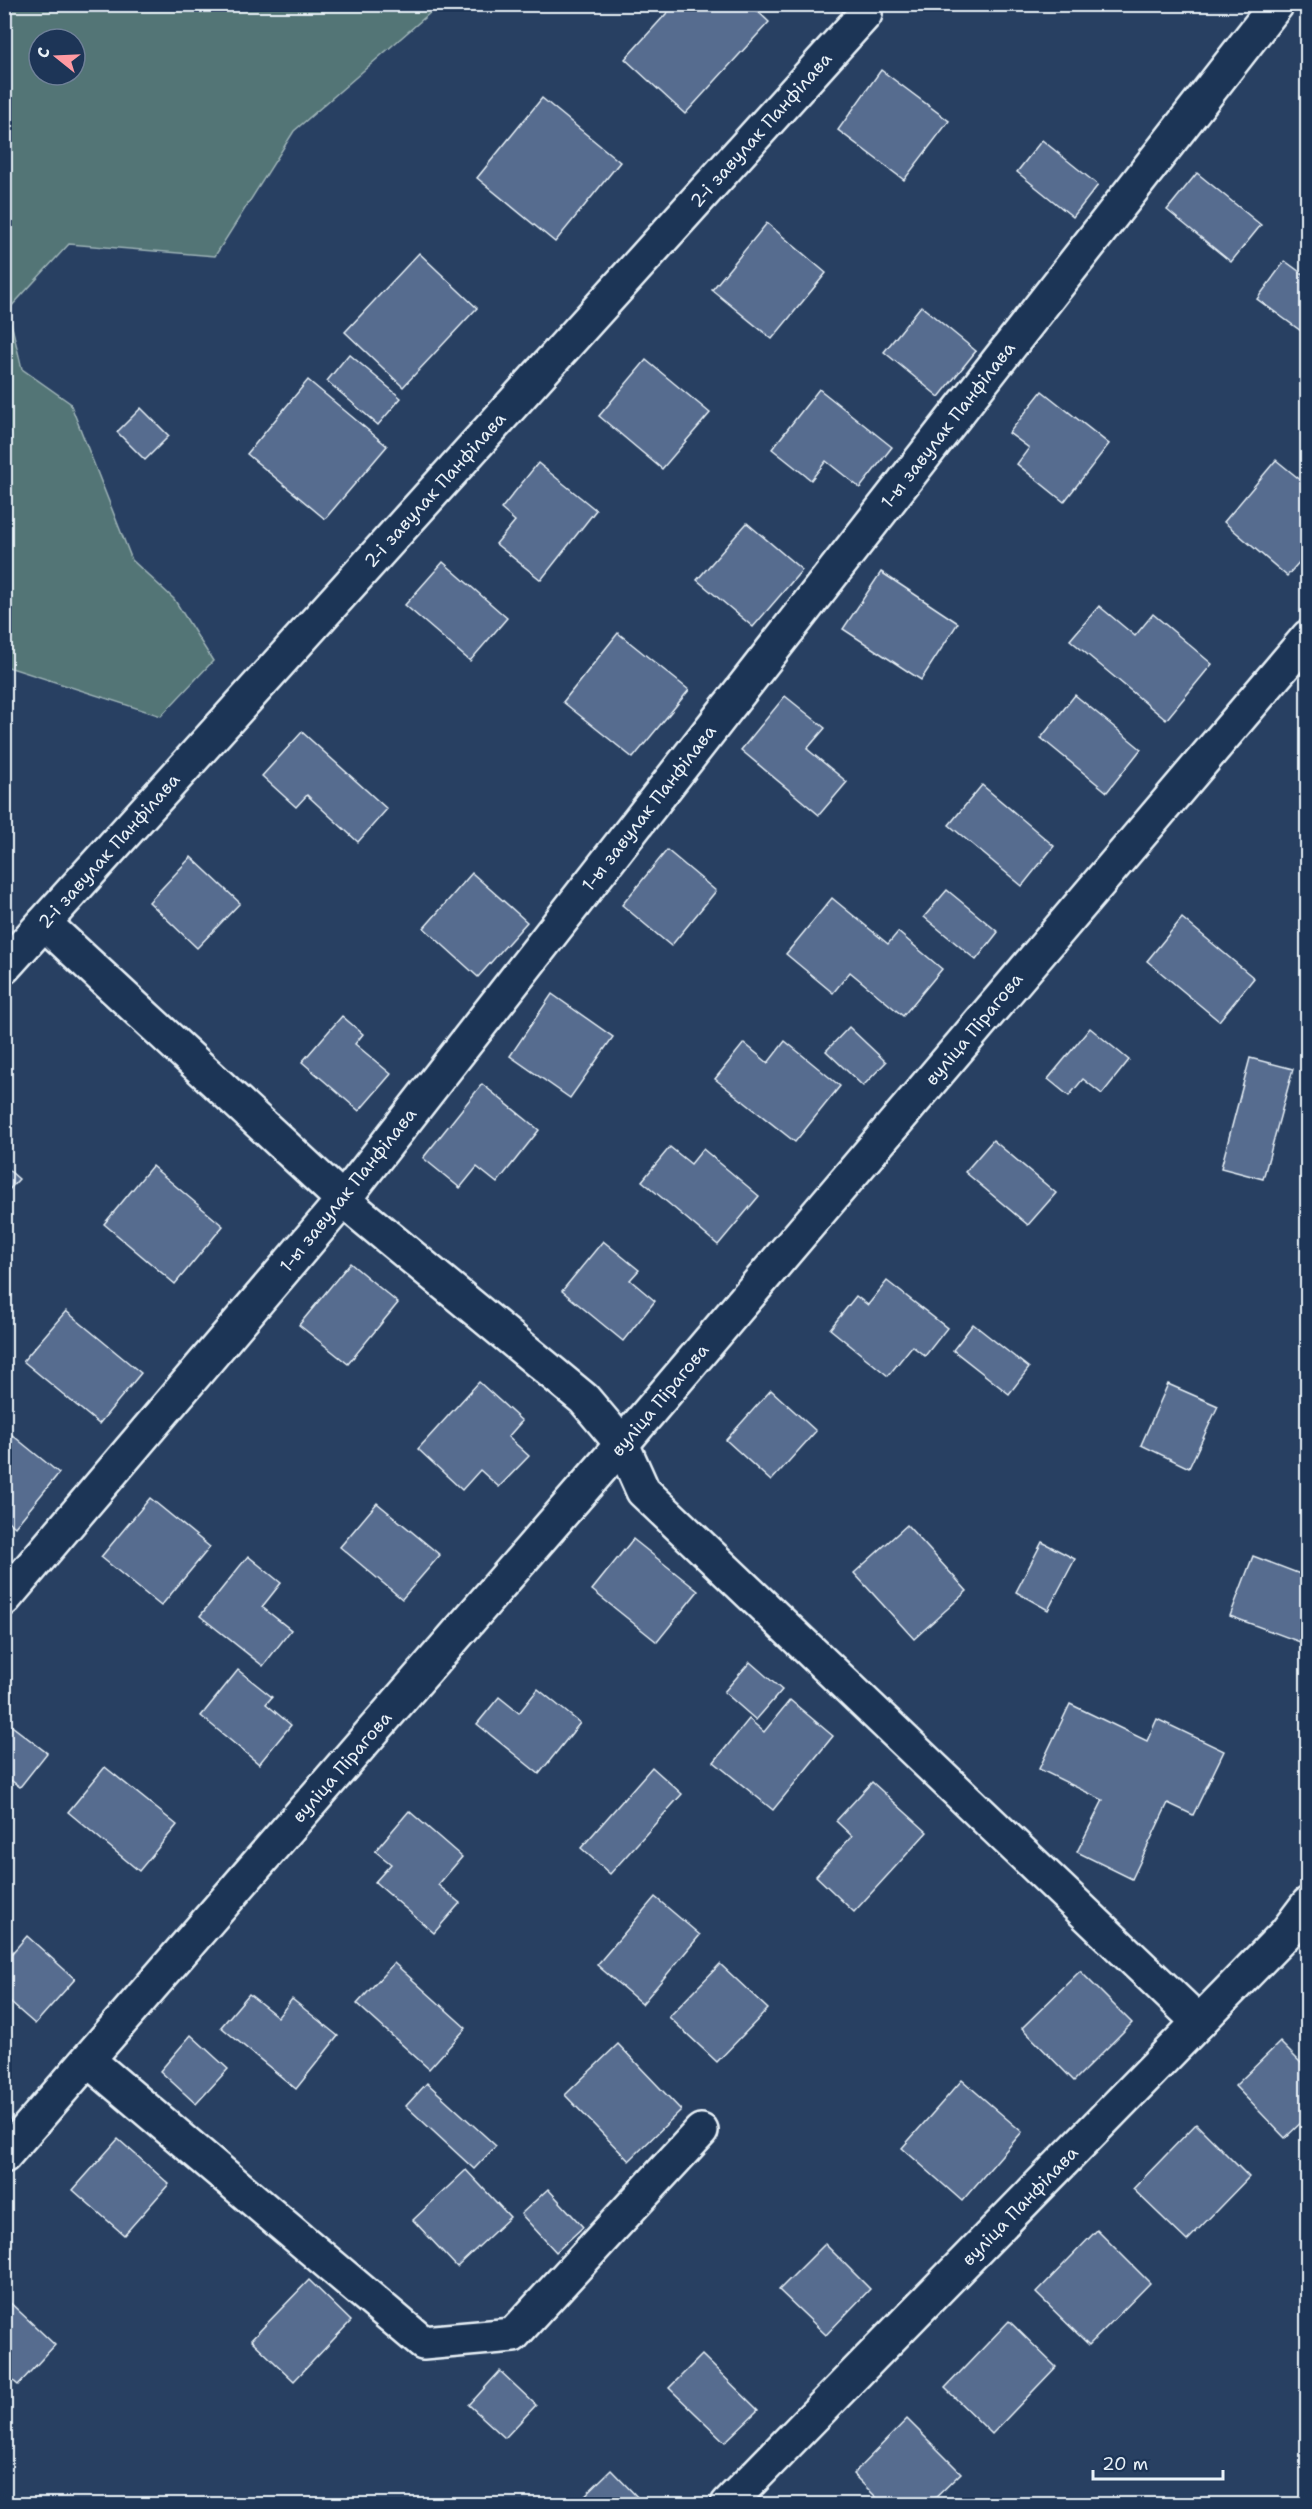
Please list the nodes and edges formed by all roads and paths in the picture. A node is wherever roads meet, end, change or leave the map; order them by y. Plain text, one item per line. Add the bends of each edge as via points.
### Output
1 (1277, 4) edge
2 (865, 14) dead end
3 (1308, 637) edge
4 (44, 924) junction
5 (4, 967) edge
6 (343, 1200) junction
7 (622, 1444) junction
8 (4, 1599) edge
9 (1308, 1904) edge
10 (1199, 2022) junction
11 (88, 2060) junction
12 (701, 2132) dead end
13 (4, 2156) edge
14 (728, 2505) edge

1 - 6 street, 1-ы завулак Панфілава
2 - 4 street, 2-і завулак Панфілава
3 - 7 street, вуліца Пірагова
4 - 5 street, 2-і завулак Панфілава
4 - 6 street
6 - 7 street via 584,1399
6 - 8 street, 1-ы завулак Панфілава
7 - 10 street via 643,1491
7 - 11 street, вуліца Пірагова
9 - 10 street, вуліца Панфілава via 1286,1933
10 - 14 street, вуліца Панфілава
11 - 12 street via 423,2343 513,2336
11 - 13 street, вуліца Пірагова

